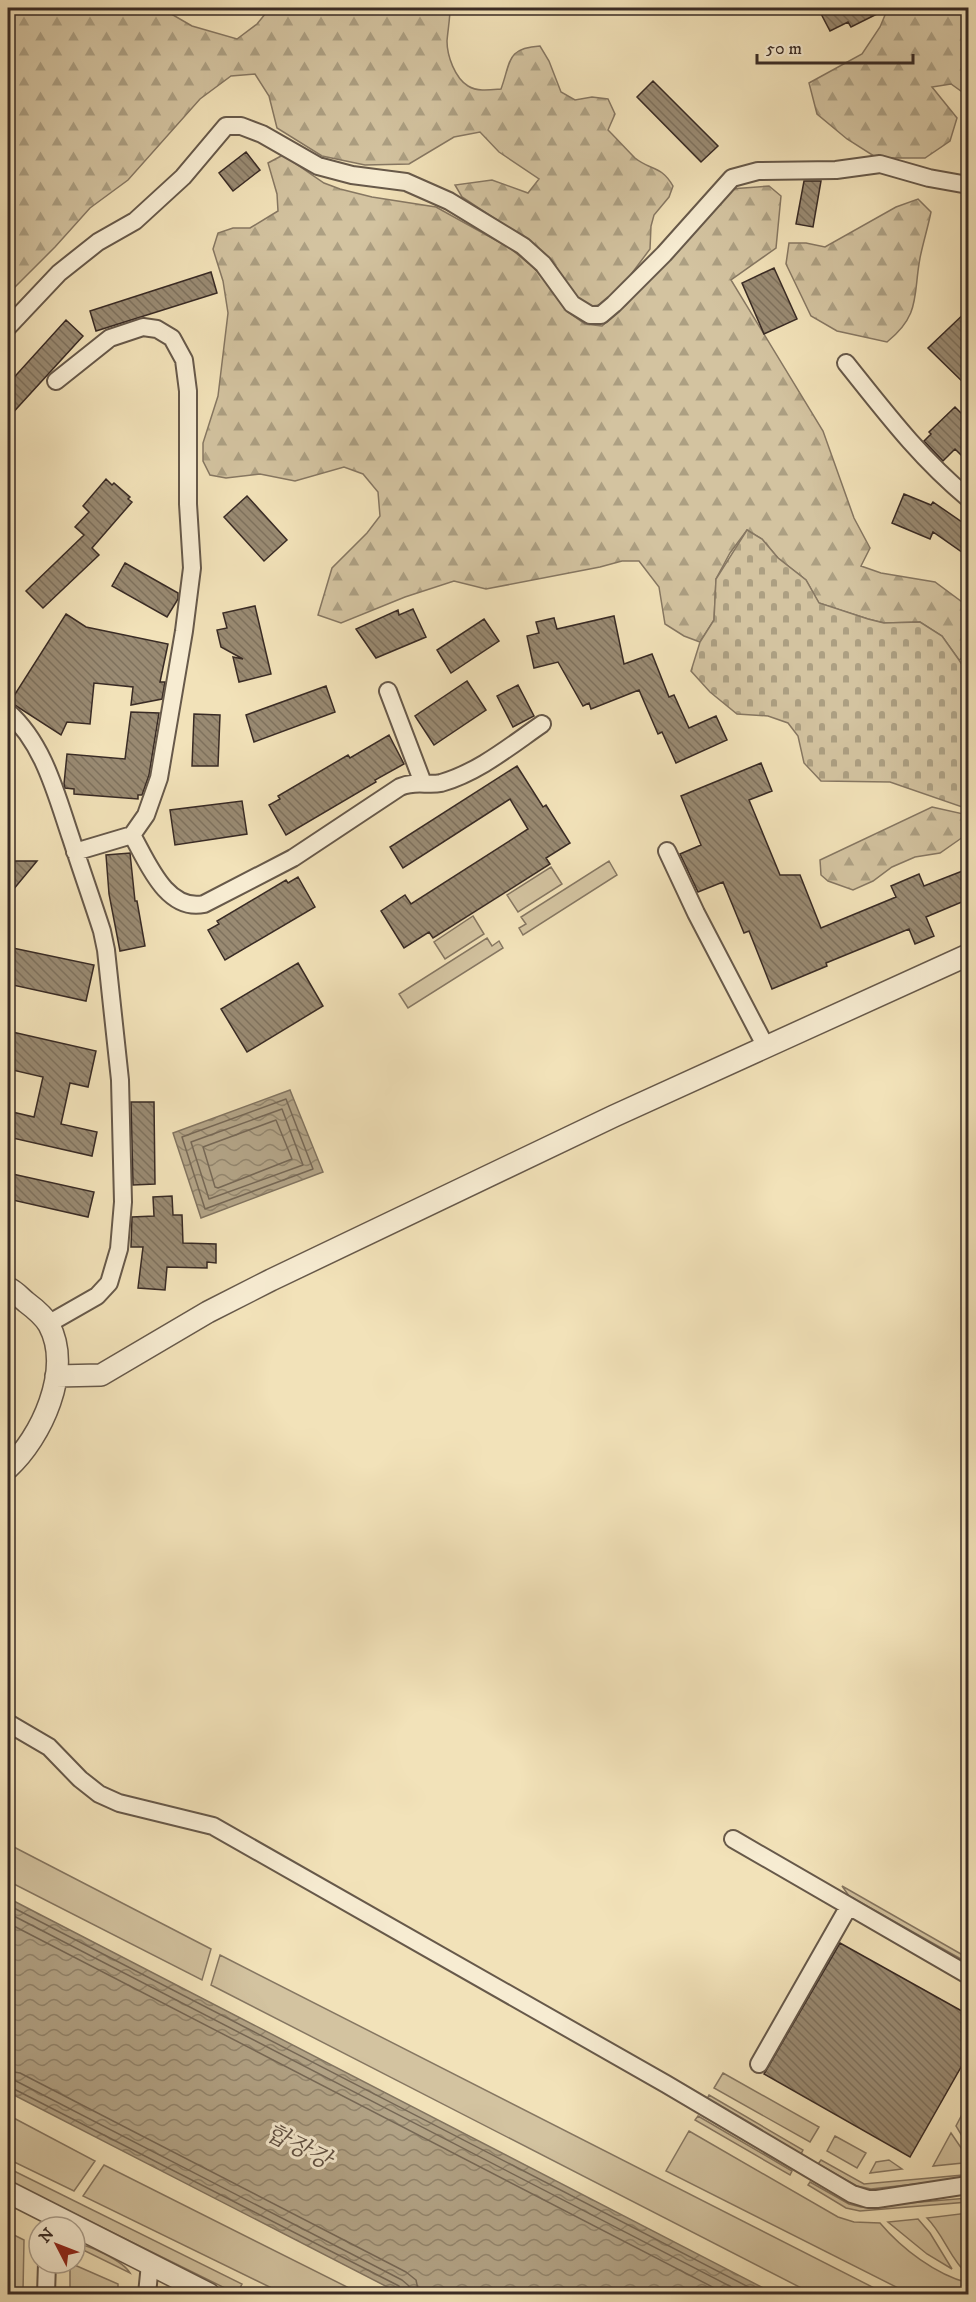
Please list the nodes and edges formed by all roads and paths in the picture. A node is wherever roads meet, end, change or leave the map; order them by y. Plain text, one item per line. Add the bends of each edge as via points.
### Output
1 (969, 185) edge
2 (8, 327) edge
3 (846, 363) dead end
4 (56, 381) dead end
5 (969, 498) edge
6 (388, 691) dead end
7 (8, 712) edge
8 (542, 724) dead end
9 (423, 783) junction
10 (132, 835) junction
11 (667, 851) dead end
12 (75, 852) junction
13 (969, 955) edge
14 (766, 1047) junction
15 (8, 1288) edge
16 (48, 1324) junction
17 (56, 1376) junction
18 (8, 1468) edge
19 (8, 1723) edge
20 (733, 1839) dead end
21 (849, 1906) junction
22 (969, 1976) edge
23 (759, 2064) dead end
24 (969, 2185) edge
25 (8, 2192) edge
26 (46, 2215) edge
27 (87, 2236) edge
28 (150, 2264) junction
29 (47, 2275) edge
30 (46, 2295) edge
31 (147, 2295) edge
32 (209, 2295) edge

1 - 2 street via 880,164 836,170 758,171 732,178 614,304 601,315 590,315 572,304 543,264 523,246 449,201 405,182 318,166 262,134 241,126 226,126 175,185 135,221 98,242 59,273
3 - 5 street via 912,446
4 - 10 street via 110,338 143,327 157,329 172,338 184,360 192,568 159,778 146,815
6 - 9 street
7 - 12 street via 36,746
8 - 9 street via 478,768 439,783
9 - 10 street via 411,782 400,787 293,858 197,906 182,903 169,893
10 - 12 street
11 - 14 street
12 - 16 street via 106,950 120,1080 123,1202 119,1249 109,1283 97,1296
13 - 14 street
14 - 17 street via 271,1280 101,1375
15 - 16 street
16 - 17 street
17 - 18 street via 38,1430
19 - 24 street via 49,1747 99,1794 119,1803 213,1826 852,2194 877,2199
20 - 21 street
21 - 22 street
21 - 23 street
25 - 26 street
27 - 28 street
28 - 31 street
28 - 32 street
29 - 30 street

